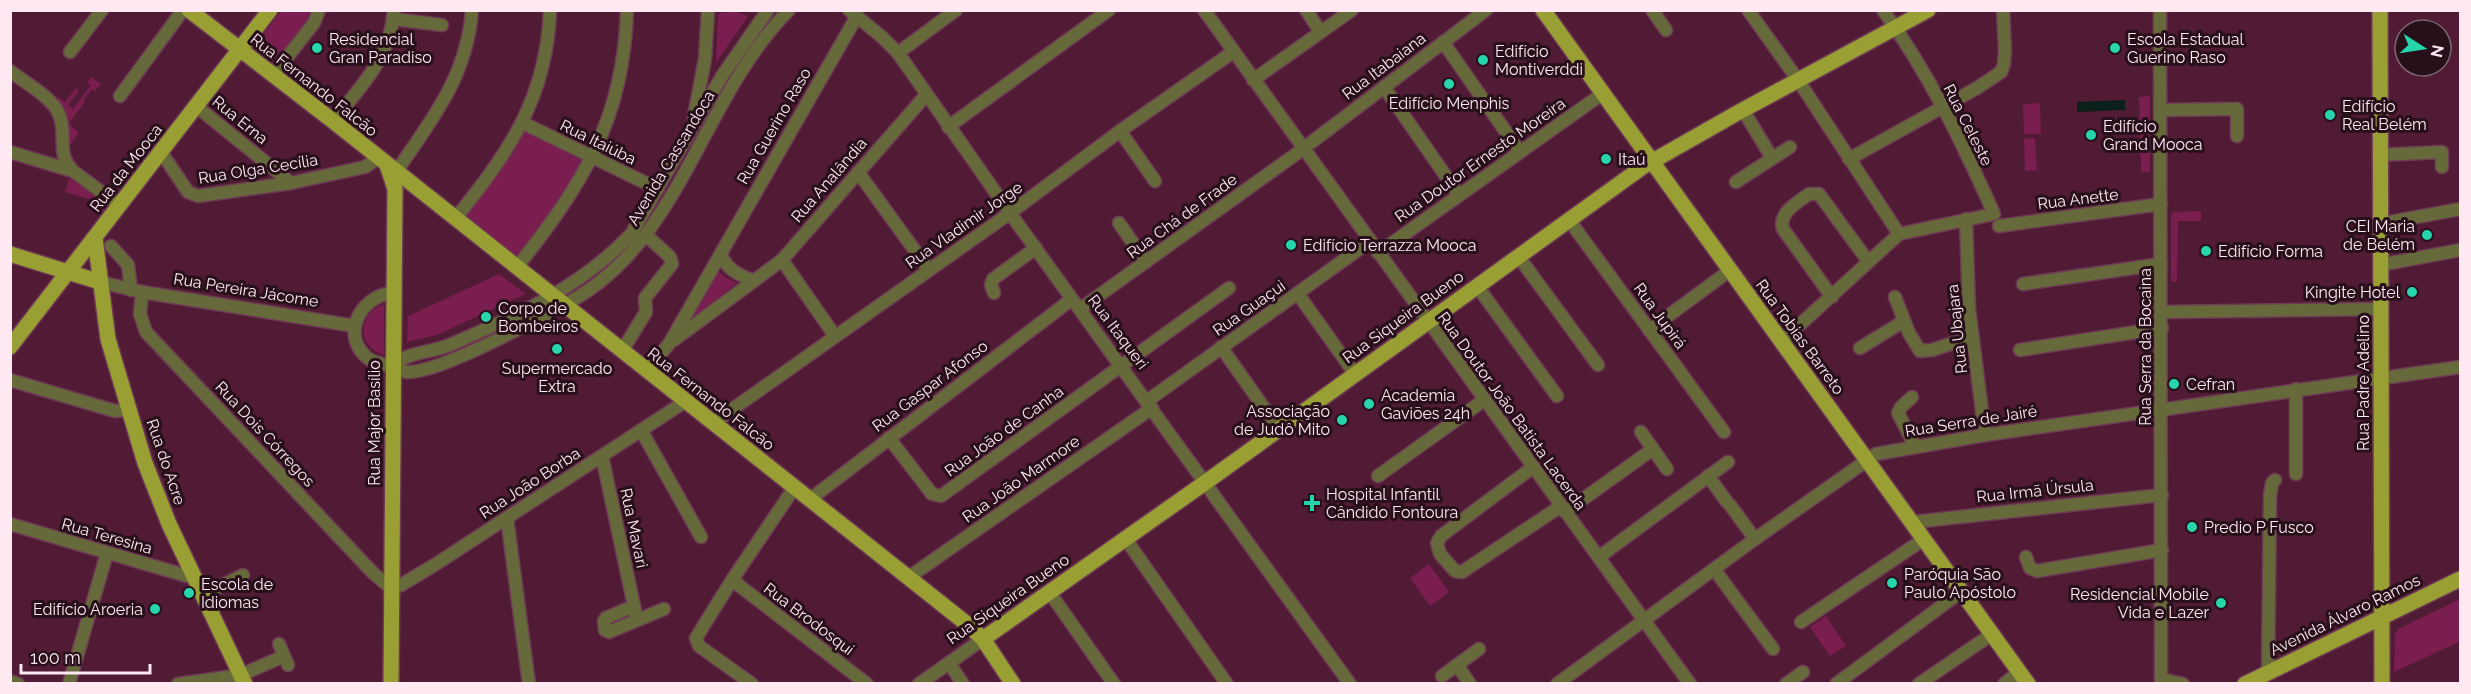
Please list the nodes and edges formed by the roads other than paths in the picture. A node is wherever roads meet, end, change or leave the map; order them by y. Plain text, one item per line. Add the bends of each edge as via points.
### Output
1 (102, 10) edge
2 (183, 10) edge
3 (189, 10) edge
4 (270, 10) edge
5 (318, 10) edge
6 (472, 10) edge
7 (550, 10) edge
8 (627, 10) edge
9 (708, 10) edge
10 (768, 10) edge
11 (789, 10) edge
12 (956, 10) edge
13 (1109, 10) edge
14 (1204, 10) edge
15 (1305, 10) edge
16 (1352, 10) edge
17 (1486, 10) edge
18 (1543, 10) edge
19 (1652, 10) edge
20 (1748, 10) edge
21 (1884, 10) edge
22 (1928, 10) edge
23 (2003, 10) edge
24 (2160, 10) edge
25 (2380, 10) edge
26 (853, 13) edge
27 (394, 15) edge
28 (442, 25) dead end
29 (1896, 28) junction
30 (1666, 30) dead end
31 (1320, 32) junction
32 (1443, 42) junction
33 (240, 50) junction
34 (70, 52) dead end
35 (1233, 52) junction
36 (898, 53) junction
37 (10, 71) edge
38 (273, 75) junction
39 (1252, 80) junction
40 (1798, 80) junction
41 (1384, 87) junction
42 (1602, 94) junction
43 (926, 95) junction
44 (120, 96) dead end
45 (196, 106) junction
46 (1941, 107) junction
47 (1743, 110) junction
48 (2161, 110) junction
49 (333, 122) junction
50 (523, 123) junction
51 (948, 126) junction
52 (690, 131) junction
53 (1120, 131) junction
54 (2237, 136) dead end
55 (62, 146) junction
56 (1790, 147) dead end
57 (1303, 149) junction
58 (10, 152) edge
59 (161, 152) junction
60 (1520, 152) junction
61 (2379, 155) junction
62 (593, 158) junction
63 (1772, 158) junction
64 (1849, 159) junction
65 (40, 162) junction
66 (1651, 162) junction
67 (387, 165) junction
68 (2442, 167) dead end
69 (73, 171) junction
70 (858, 172) junction
71 (1155, 181) dead end
72 (1736, 182) dead end
73 (291, 183) junction
74 (416, 188) junction
75 (658, 189) junction
76 (1459, 195) junction
77 (393, 204) junction
78 (2162, 204) junction
79 (120, 206) junction
80 (2460, 209) edge
81 (1010, 213) junction
82 (455, 219) junction
83 (1966, 219) junction
84 (1569, 220) junction
85 (1119, 223) dead end
86 (2379, 224) junction
87 (1999, 226) dead end
88 (1899, 234) junction
89 (646, 235) junction
90 (95, 238) junction
91 (1369, 242) junction
92 (111, 246) dead end
93 (1036, 248) junction
94 (2460, 250) edge
95 (721, 253) junction
96 (1378, 253) junction
97 (10, 254) edge
98 (1518, 256) junction
99 (782, 260) junction
100 (1868, 261) junction
101 (1146, 262) junction
102 (2162, 264) junction
103 (2380, 265) junction
104 (517, 267) junction
105 (928, 270) junction
106 (1730, 271) junction
107 (68, 274) junction
108 (754, 281) junction
109 (100, 282) junction
110 (2023, 284) dead end
111 (1477, 286) junction
112 (1229, 288) dead end
113 (137, 291) junction
114 (392, 293) junction
115 (994, 293) dead end
116 (1298, 294) junction
117 (1832, 297) junction
118 (1895, 297) dead end
119 (558, 301) junction
120 (1076, 304) junction
121 (2380, 309) junction
122 (2162, 312) junction
123 (505, 319) junction
124 (1904, 321) junction
125 (1428, 322) junction
126 (355, 326) junction
127 (487, 327) junction
128 (2162, 328) junction
129 (1649, 330) junction
130 (512, 331) junction
131 (835, 336) junction
132 (1972, 337) junction
133 (493, 340) junction
134 (1782, 342) junction
135 (669, 344) junction
136 (10, 347) edge
137 (1221, 347) junction
138 (1860, 348) dead end
139 (2020, 350) dead end
140 (622, 351) junction
141 (1598, 365) dead end
142 (392, 366) junction
143 (1123, 366) junction
144 (2460, 367) edge
145 (646, 371) junction
146 (1355, 374) junction
147 (2381, 378) junction
148 (10, 380) edge
149 (2296, 389) junction
150 (1557, 396) dead end
151 (1912, 397) dead end
152 (1484, 400) junction
153 (686, 401) junction
154 (1150, 404) junction
155 (2162, 409) junction
156 (129, 410) junction
157 (713, 423) junction
158 (1279, 429) junction
159 (641, 430) junction
160 (1641, 432) dead end
161 (1724, 432) dead end
162 (1984, 435) junction
163 (890, 438) junction
164 (1915, 446) junction
165 (1653, 450) junction
166 (602, 456) junction
167 (1866, 460) junction
168 (1728, 462) dead end
169 (1533, 467) junction
170 (1667, 469) dead end
171 (2296, 474) dead end
172 (1378, 476) dead end
173 (1708, 476) junction
174 (2275, 480) dead end
175 (1206, 482) junction
176 (795, 488) junction
177 (2162, 495) junction
178 (809, 500) junction
179 (1563, 509) junction
180 (507, 518) junction
181 (1913, 522) junction
182 (10, 524) edge
183 (701, 537) dead end
184 (1125, 538) junction
185 (1755, 539) junction
186 (1924, 539) junction
187 (2162, 550) junction
188 (107, 553) junction
189 (1599, 557) junction
190 (2026, 557) dead end
191 (1714, 569) junction
192 (243, 575) dead end
193 (909, 577) junction
194 (194, 578) junction
195 (2460, 579) edge
196 (732, 580) junction
197 (390, 587) junction
198 (1962, 591) junction
199 (1050, 593) junction
200 (203, 595) junction
201 (634, 606) junction
202 (664, 609) dead end
203 (2382, 617) junction
204 (637, 620) junction
205 (1644, 620) junction
206 (1802, 622) dead end
207 (1992, 634) junction
208 (983, 639) junction
209 (1479, 649) dead end
210 (1773, 649) dead end
211 (284, 655) dead end
212 (949, 663) junction
213 (1457, 665) junction
214 (1803, 672) dead end
215 (2268, 672) junction
216 (1442, 675) dead end
217 (2023, 678) edge
218 (243, 679) edge
219 (10, 681) edge
220 (2161, 681) edge
221 (18, 684) edge
222 (69, 684) edge
223 (178, 684) edge
224 (390, 684) edge
225 (529, 684) edge
226 (752, 684) edge
227 (867, 684) edge
228 (919, 684) edge
229 (963, 684) edge
230 (1013, 684) edge
231 (1114, 684) edge
232 (1227, 684) edge
233 (1350, 684) edge
234 (1470, 684) edge
235 (1557, 684) edge
236 (1690, 684) edge
237 (1786, 684) edge
238 (1836, 684) edge
239 (1919, 684) edge
240 (2004, 684) edge
241 (2183, 684) edge
242 (2245, 684) edge
243 (2382, 684) edge

1 - 34 street
2 - 44 street
3 - 33 main road, Rua Fernando Falcão
4 - 33 main road, Rua da Mooca
5 - 38 street via 314,23
6 - 67 street via 464,58 442,105
7 - 50 street via 540,76
8 - 62 street via 612,110
9 - 52 street via 704,71
10 - 52 street, Avenida Cassandoca via 738,51
11 - 89 street, Avenida Cassandoca via 742,69
12 - 36 street
13 - 51 street
14 - 35 street, Rua Doutor João Batista Lacerda
15 - 31 street
16 - 31 street
17 - 32 street, Rua Itabaiana
18 - 42 main road, Rua Tobias Barreto
19 - 30 street
20 - 40 street
21 - 29 street, Rua Celeste
22 - 29 main road, Rua Siqueira Bueno
23 - 46 street via 2005,50 2001,72
24 - 48 street, Rua Serra da Bocaina
25 - 61 main road, Rua Padre Adelino
26 - 36 street, Rua Itaqueri
26 - 95 street, Rua Guerino Raso
27 - 28 street
27 - 49 street via 384,53
29 - 40 main road, Rua Siqueira Bueno
29 - 46 street, Rua Celeste
31 - 39 street
32 - 41 street, Rua Itabaiana
32 - 60 street
33 - 38 main road, Rua Fernando Falcão
33 - 45 main road, Rua da Mooca
35 - 39 street, Rua Doutor João Batista Lacerda
35 - 53 street, Rua Vladimir Jorge
36 - 43 street, Rua Itaqueri
37 - 55 street via 56,108 61,120
38 - 49 main road, Rua Fernando Falcão
39 - 57 street, Rua Doutor João Batista Lacerda
40 - 47 main road, Rua Siqueira Bueno
40 - 64 street
41 - 57 street, Rua Itabaiana
41 - 76 street
42 - 60 street, Rua Doutor Ernesto Moreira
42 - 66 main road, Rua Tobias Barreto
43 - 51 street, Rua Itaqueri
43 - 70 street, Rua Analândia
45 - 59 main road, Rua da Mooca
45 - 73 street, Rua Erna
46 - 64 street
46 - 83 street, Rua Celeste via 1994,214
47 - 63 street
47 - 66 main road, Rua Siqueira Bueno
48 - 54 street via 2237,109
48 - 78 street, Rua Serra da Bocaina
49 - 67 main road, Rua Fernando Falcão
50 - 62 street, Rua Itaiúba
50 - 82 street via 492,173
51 - 81 street, Rua Itaqueri
52 - 75 street, Avenida Cassandoca
53 - 71 street
53 - 81 street, Rua Vladimir Jorge
55 - 65 street
55 - 69 street via 66,163
56 - 63 street
57 - 91 street, Rua Doutor João Batista Lacerda
57 - 101 street, Rua Chá de Frade
58 - 65 street
59 - 73 street, Rua Olga Cecília via 195,196
59 - 79 main road, Rua da Mooca
60 - 76 street, Rua Doutor Ernesto Moreira
61 - 68 street via 2442,153
61 - 86 main road, Rua Padre Adelino
62 - 75 street, Rua Itaiúba
62 - 104 street
63 - 72 street
64 - 88 street
65 - 69 street
66 - 84 main road, Rua Siqueira Bueno
66 - 106 main road, Rua Tobias Barreto
67 - 73 street, Rua Olga Cecília
67 - 74 main road, Rua Fernando Falcão
67 - 77 main road, Rua Major Basílio via 394,183
69 - 79 street
70 - 99 street, Rua Analândia
70 - 105 street
74 - 77 main road via 403,187
74 - 82 main road, Rua Fernando Falcão
75 - 119 street, Avenida Cassandoca via 632,234
76 - 96 street, Rua Doutor Ernesto Moreira
77 - 114 main road, Rua Major Basílio
78 - 87 street, Rua Anette
78 - 102 street, Rua Serra da Bocaina
79 - 90 main road, Rua da Mooca
80 - 86 street
81 - 93 street, Rua Itaqueri
81 - 105 street, Rua Vladimir Jorge
82 - 104 main road, Rua Fernando Falcão
83 - 88 street
83 - 132 street, Rua Ubajara
84 - 98 main road, Rua Siqueira Bueno
84 - 129 street, Rua Jupirá
85 - 101 street
86 - 103 main road, Rua Padre Adelino
88 - 100 street
89 - 119 street, Avenida Cassandoca via 601,283
89 - 140 street via 670,257 672,264 645,298 646,312
90 - 107 main road, Rua da Mooca
90 - 109 main road, Rua do Acre
91 - 96 street, Rua Doutor João Batista Lacerda
91 - 116 street, Rua Guaçui
92 - 113 street via 128,265
93 - 115 street via 993,279
93 - 120 street, Rua Itaqueri
94 - 103 street
95 - 108 street via 732,270
95 - 135 street, Rua Guerino Raso
96 - 125 street, Rua Doutor João Batista Lacerda
97 - 107 main road, Rua Pereira Jácome
98 - 111 main road, Rua Siqueira Bueno
98 - 141 street
99 - 108 street, Rua Analândia
99 - 131 street
100 - 117 street
100 - 117 street via 1816,193 1784,214 1781,221 1785,231
101 - 120 street, Rua Chá de Frade
102 - 110 street
102 - 122 street, Rua Serra da Bocaina
103 - 121 main road, Rua Padre Adelino
104 - 119 main road, Rua Fernando Falcão
105 - 131 street, Rua Vladimir Jorge
106 - 129 street
106 - 134 main road, Rua Tobias Barreto
107 - 109 main road, Rua Pereira Jácome
107 - 136 main road, Rua da Mooca
108 - 135 street, Rua Analândia
109 - 113 street, Rua Pereira Jácome
109 - 156 main road, Rua do Acre via 108,339
111 - 125 main road, Rua Siqueira Bueno
111 - 150 street
112 - 143 street, Rua João de Canha
113 - 126 street, Rua Pereira Jácome
113 - 197 street, Rua Dois Córregos via 146,332
114 - 126 street via 369,301
114 - 142 main road, Rua Major Basílio
116 - 137 street, Rua Guaçui
116 - 146 street
117 - 134 street
118 - 124 street
119 - 123 street
119 - 130 street
119 - 140 main road, Rua Fernando Falcão
120 - 143 street, Rua Itaqueri
120 - 163 street, Rua Gaspar Afonso
121 - 122 street
121 - 147 main road, Rua Padre Adelino
122 - 128 street, Rua Serra da Bocaina
123 - 127 street
123 - 130 street
124 - 132 street via 1917,349 1922,351
124 - 138 street
125 - 146 main road, Rua Siqueira Bueno
125 - 152 street, Rua Doutor João Batista Lacerda
126 - 142 street via 362,352 372,361
127 - 133 street
127 - 142 street via 440,349 406,357
128 - 139 street
128 - 155 street, Rua Serra da Bocaina
129 - 161 street, Rua Jupirá
130 - 133 street
131 - 157 street, Rua Vladimir Jorge
132 - 162 street, Rua Ubajara
133 - 142 street via 427,369 408,372
134 - 167 main road, Rua Tobias Barreto
135 - 145 street
137 - 154 street, Rua Guaçui
137 - 158 street
140 - 145 main road, Rua Fernando Falcão
142 - 197 main road, Rua Major Basílio
143 - 154 street, Rua Itaqueri
143 - 163 street, Rua João de Canha via 941,496 933,494
144 - 147 street, Rua Serra de Jairé
145 - 153 main road, Rua Fernando Falcão
146 - 158 main road, Rua Siqueira Bueno
147 - 149 street, Rua Serra de Jairé
147 - 203 main road, Rua Padre Adelino
148 - 156 street via 115,411
149 - 155 street, Rua Serra de Jairé
149 - 171 street
151 - 164 street via 1898,412
152 - 169 street, Rua Doutor João Batista Lacerda
152 - 172 street
153 - 157 main road, Rua Fernando Falcão
153 - 159 street, Rua João Borba
154 - 175 street, Rua Itaqueri
154 - 193 street, Rua João Marmore
155 - 162 street, Rua Serra de Jairé
155 - 177 street, Rua Serra da Bocaina
156 - 194 main road, Rua do Acre via 149,476
157 - 176 main road, Rua Fernando Falcão
158 - 175 main road, Rua Siqueira Bueno
159 - 166 street, Rua João Borba
159 - 183 street
160 - 165 street
162 - 164 street, Rua Serra de Jairé
163 - 178 street, Rua Gaspar Afonso
164 - 167 street, Rua Serra de Jairé via 1876,454
165 - 170 street
165 - 179 street
166 - 180 street, Rua João Borba
166 - 201 street, Rua Mavari
167 - 181 main road, Rua Tobias Barreto
167 - 185 street, Rua Serra de Jairé
168 - 173 street
169 - 179 street, Rua Doutor João Batista Lacerda
169 - 179 street via 1438,540 1438,551 1455,571 1462,572
173 - 185 street
173 - 189 street
174 - 215 street via 2270,496
175 - 184 main road, Rua Siqueira Bueno
175 - 233 street, Rua Itaqueri
176 - 178 main road, Rua Fernando Falcão
176 - 196 street
177 - 181 street, Rua Irmã Úrsula
177 - 187 street, Rua Serra da Bocaina
178 - 193 main road, Rua Fernando Falcão
179 - 189 street, Rua Doutor João Batista Lacerda
180 - 197 street, Rua João Borba via 401,585
180 - 225 street
181 - 186 main road, Rua Tobias Barreto
182 - 188 street, Rua Teresina
184 - 199 main road, Rua Siqueira Bueno
184 - 232 street
185 - 191 street, Rua Serra de Jairé
186 - 198 main road, Rua Tobias Barreto
186 - 206 street
187 - 190 street via 2037,571 2030,568
187 - 220 street, Rua Serra da Bocaina
188 - 194 street, Rua Teresina
188 - 222 street
189 - 205 street, Rua Doutor João Batista Lacerda
191 - 205 street, Rua Serra de Jairé
191 - 210 street
192 - 200 street
193 - 208 main road, Rua Fernando Falcão
194 - 200 main road, Rua do Acre
195 - 203 main road, Avenida Álvaro Ramos
196 - 226 street via 696,636 696,643
196 - 227 street, Rua Brodosqui
197 - 224 main road, Rua Major Basílio
198 - 207 main road, Rua Tobias Barreto
198 - 238 street
199 - 208 main road, Rua Siqueira Bueno
199 - 231 street
200 - 218 main road, Rua do Acre
201 - 204 street, Rua Mavari
201 - 204 street via 606,618 605,630 609,632
202 - 204 street
203 - 215 main road, Avenida Álvaro Ramos
203 - 243 main road, Rua Padre Adelino
205 - 235 street, Rua Serra de Jairé
205 - 236 street, Rua Doutor João Batista Lacerda
207 - 217 main road, Rua Tobias Barreto
207 - 239 street
208 - 212 street, Rua Siqueira Bueno
208 - 230 main road, Rua Fernando Falcão
209 - 213 street
211 - 218 street
212 - 228 street, Rua Siqueira Bueno
212 - 229 street
213 - 216 street
213 - 234 street
214 - 237 street
215 - 242 main road, Avenida Álvaro Ramos
217 - 240 street
218 - 223 street
219 - 221 street
220 - 241 street

